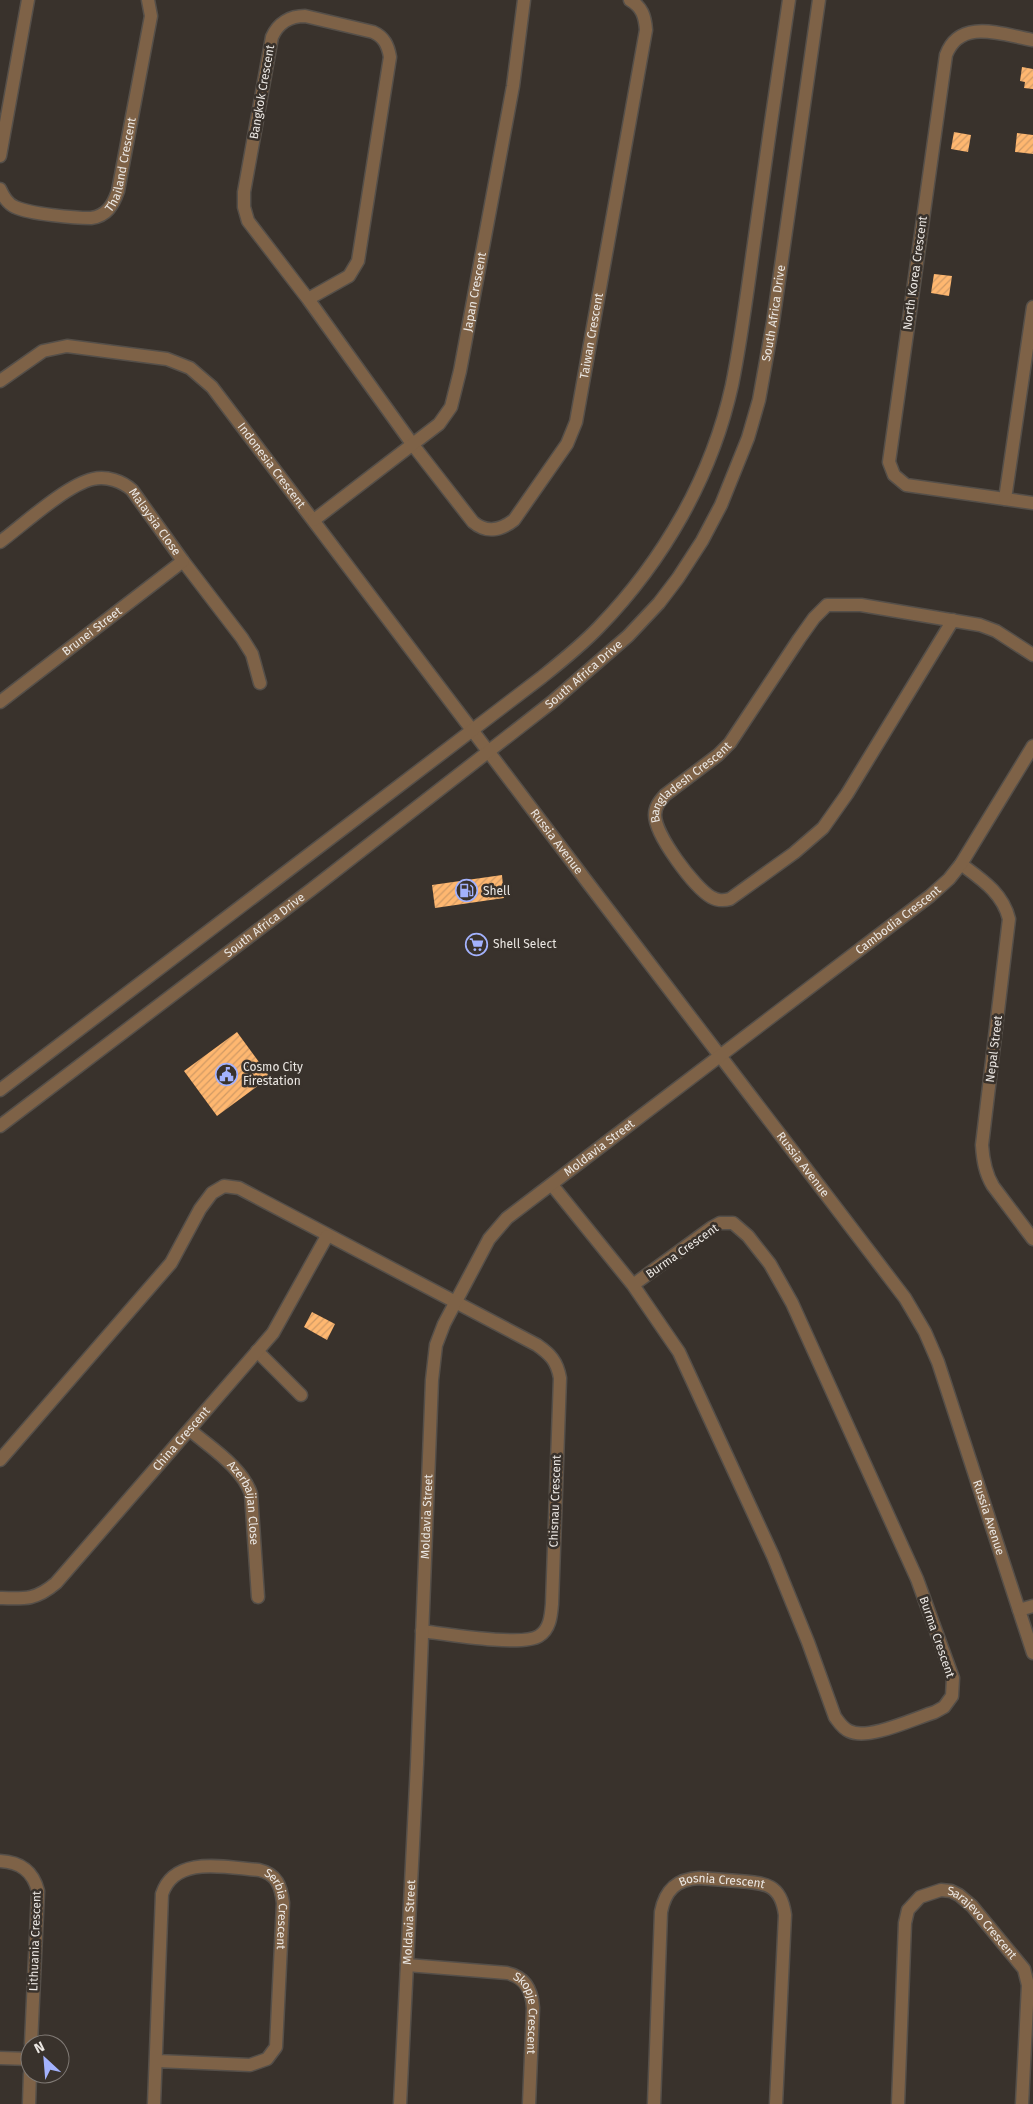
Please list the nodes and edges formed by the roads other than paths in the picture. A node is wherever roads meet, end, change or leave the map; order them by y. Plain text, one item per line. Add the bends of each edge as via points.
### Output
1 (28, 0) edge
2 (148, 0) edge
3 (524, 0) edge
4 (630, 0) edge
5 (789, 0) edge
6 (819, 0) edge
7 (1033, 40) edge
8 (0, 156) edge
9 (0, 189) edge
10 (308, 299) junction
11 (1033, 307) edge
12 (0, 381) edge
13 (413, 445) junction
14 (1005, 499) junction
15 (1033, 503) edge
16 (314, 520) junction
17 (0, 542) edge
18 (183, 561) junction
19 (953, 620) junction
20 (1033, 654) edge
21 (260, 683) dead end
22 (0, 702) edge
23 (471, 730) junction
24 (1033, 746) edge
25 (489, 752) junction
26 (961, 864) junction
27 (722, 1057) junction
28 (0, 1090) edge
29 (0, 1126) edge
30 (552, 1185) junction
31 (327, 1236) junction
32 (1033, 1239) edge
33 (633, 1285) junction
34 (456, 1302) junction
35 (257, 1351) junction
36 (301, 1395) dead end
37 (190, 1430) junction
38 (0, 1460) edge
39 (258, 1597) dead end
40 (0, 1598) edge
41 (1033, 1606) edge
42 (1019, 1610) junction
43 (422, 1631) junction
44 (1033, 1653) edge
45 (0, 1862) edge
46 (407, 1965) junction
47 (31, 2034) edge
48 (0, 2058) edge
49 (20, 2059) edge
50 (157, 2061) junction
51 (30, 2084) edge
52 (29, 2104) edge
53 (154, 2104) edge
54 (400, 2104) edge
55 (529, 2104) edge
56 (654, 2104) edge
57 (776, 2104) edge
58 (898, 2104) edge
59 (1022, 2104) edge

1 - 8 street
2 - 9 street, Thailand Crescent via 151,16 118,191 109,209 91,218 33,211 16,207
3 - 13 street, Japan Crescent via 513,86 454,399 445,418
4 - 13 street, Taiwan Crescent via 644,13 646,30 579,409 567,444 514,520 501,528 486,530 469,518
5 - 23 street, South Africa Drive via 740,342 727,402 705,468 666,544 620,605 581,644
6 - 25 street, South Africa Drive via 759,400 748,438 724,496 691,560 659,603 594,666
7 - 14 street, North Korea Crescent via 972,31 954,40 946,55 890,455 890,469 906,485
10 - 10 street, Bangkok Crescent via 252,228 243,201 272,37 284,22 296,16 373,32 386,44 390,56 358,260 349,276
10 - 13 street, Bangkok Crescent
11 - 14 street
12 - 16 street, Indonesia Crescent via 34,356 58,346 159,357 181,363 212,387
13 - 16 street, Japan Crescent
14 - 15 street, North Korea Crescent
16 - 23 street, Indonesia Crescent
17 - 18 street, Malaysia Close via 66,492 102,478 124,483 132,490
18 - 21 street, Malaysia Close via 242,638 252,654
18 - 22 street, Brunei Street
19 - 19 street, Bangladesh Crescent via 823,828 730,899 718,900 707,894 669,850 657,824 656,809 665,795 730,743 814,618 827,605 842,604
19 - 20 street, Bangladesh Crescent via 996,631
23 - 25 street, Russia Avenue
23 - 28 street, South Africa Drive
24 - 26 street, Cambodia Crescent
25 - 27 street, Russia Avenue
25 - 29 street, South Africa Drive
26 - 27 street, Cambodia Crescent via 930,896
26 - 32 street, Nepal Street via 996,892 1009,919 982,1159 988,1179
27 - 30 street, Moldavia Street
27 - 42 street, Russia Avenue via 894,1282 922,1325 938,1362
30 - 33 street, Burma Crescent
30 - 34 street, Moldavia Street via 512,1214 495,1231
31 - 34 street
31 - 35 street, China Crescent via 279,1325
31 - 38 street via 239,1188 217,1189 200,1209 171,1263
33 - 33 street, Burma Crescent via 679,1352 776,1564 835,1717 842,1727 850,1732 872,1733 944,1707 952,1696 953,1678 917,1579 792,1303 770,1264 739,1226 727,1222 711,1228
34 - 43 street, Moldavia Street via 439,1335 434,1356
34 - 43 street, Chisnau Crescent via 548,1353 558,1369 551,1617 539,1636 521,1641
35 - 36 street
35 - 37 street, China Crescent
37 - 39 street, Azerbaijan Close via 239,1473 248,1485
37 - 40 street, China Crescent via 56,1584 33,1598
41 - 42 street
42 - 44 street, Russia Avenue
43 - 46 street, Moldavia Street
45 - 47 street, Lithuania Crescent via 21,1865 28,1870 38,1891
46 - 54 street, Moldavia Street
46 - 55 street, Skopje Crescent via 507,1973 522,1979 531,1993 533,2008
48 - 49 street
50 - 50 street, Serbia Crescent via 162,1894 165,1886 175,1874 193,1867 259,1870 274,1875 283,1903 276,2047 268,2058 250,2065
50 - 53 street, Serbia Crescent
51 - 52 street
56 - 57 street, Bosnia Crescent via 662,1902 666,1893 689,1878 766,1884 776,1891 783,1904
58 - 59 street, Sarajevo Crescent via 905,1923 913,1903 929,1892 941,1890 959,1895 972,1906 1014,1954 1027,1976

